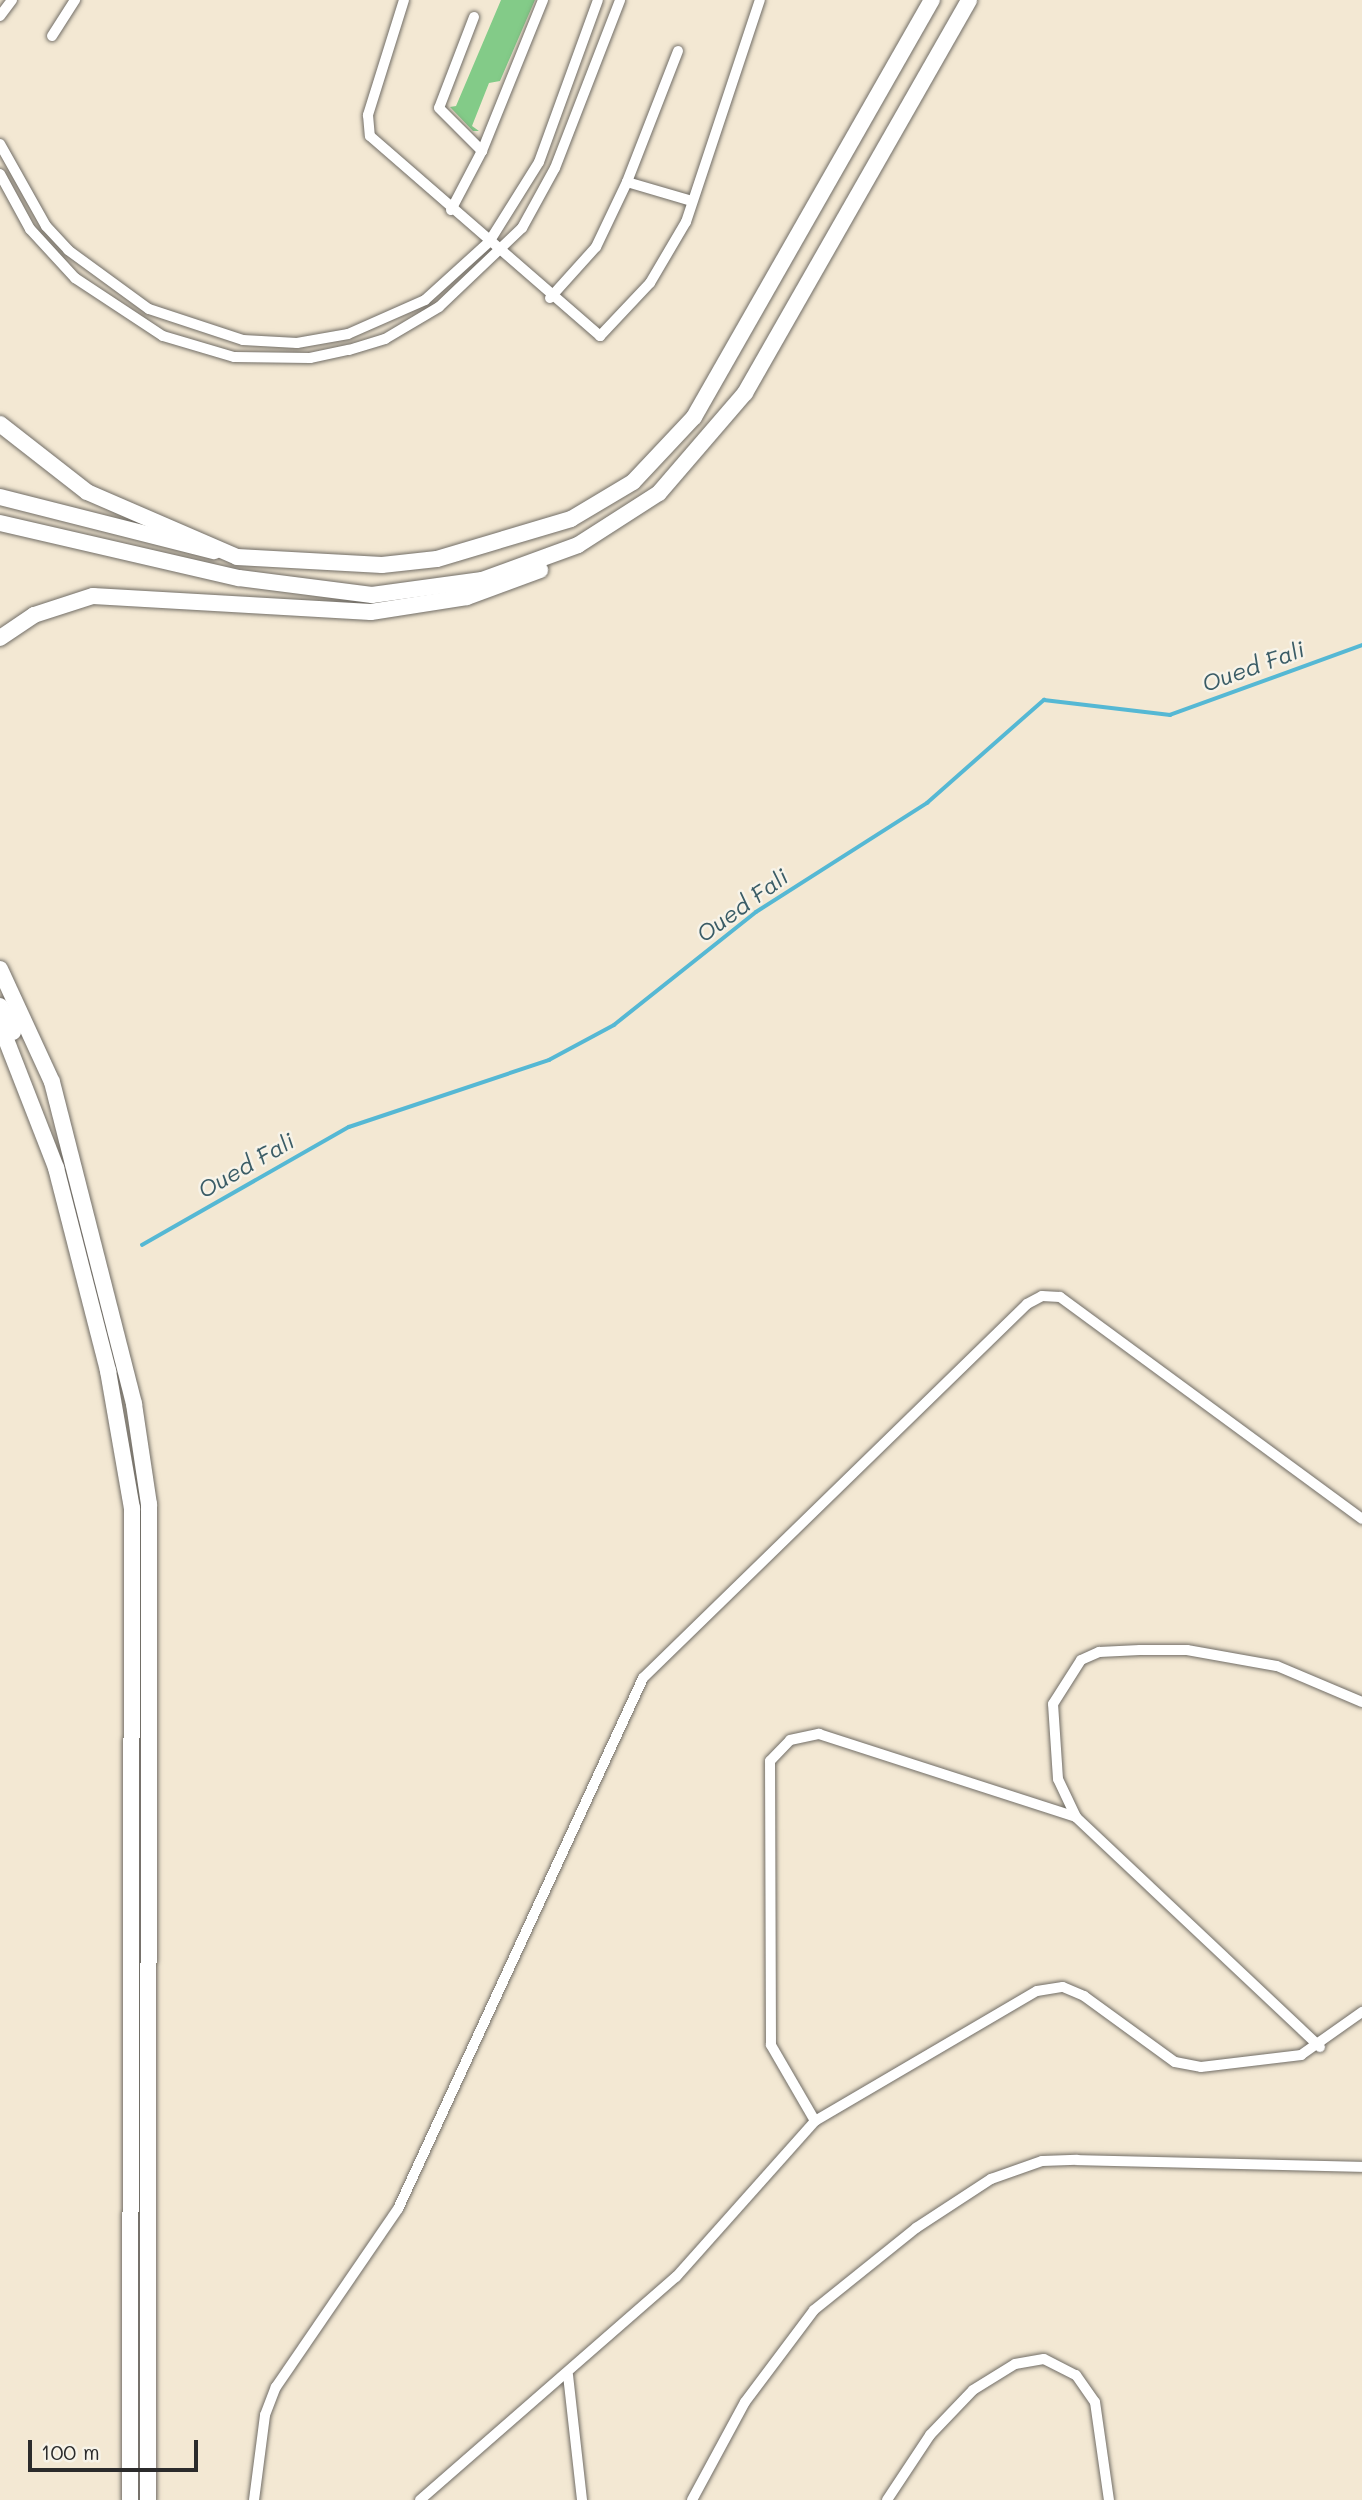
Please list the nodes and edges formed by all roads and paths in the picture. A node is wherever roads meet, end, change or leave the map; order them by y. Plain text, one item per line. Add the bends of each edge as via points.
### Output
1 (12, 0) edge
2 (75, 0) edge
3 (404, 0) edge
4 (543, 0) edge
5 (598, 0) edge
6 (620, 0) edge
7 (760, 0) edge
8 (930, 0) edge
9 (969, 0) edge
10 (0, 16) edge
11 (474, 17) dead end
12 (52, 36) dead end
13 (678, 51) dead end
14 (0, 144) edge
15 (482, 151) junction
16 (0, 174) edge
17 (627, 182) junction
18 (692, 201) junction
19 (451, 209) junction
20 (489, 242) junction
21 (500, 252) junction
22 (550, 298) junction
23 (0, 424) edge
24 (0, 497) edge
25 (0, 523) edge
26 (564, 551) junction
27 (237, 557) junction
28 (0, 638) edge
29 (0, 969) edge
30 (0, 1006) edge
31 (0, 1024) edge
32 (41, 1121) junction
33 (1362, 1519) edge
34 (1362, 1702) edge
35 (1076, 1817) junction
36 (1362, 2012) edge
37 (1320, 2047) junction
38 (815, 2121) junction
39 (1362, 2167) edge
40 (568, 2375) junction
41 (130, 2500) edge
42 (148, 2500) edge
43 (254, 2500) edge
44 (420, 2500) edge
45 (582, 2500) edge
46 (692, 2500) edge
47 (887, 2500) edge
48 (1109, 2500) edge

1 - 10 street
2 - 12 street
3 - 19 street via 368,130
4 - 15 street
5 - 20 street via 538,162
6 - 21 street via 540,200
7 - 18 street
8 - 27 highway via 694,417 633,482 571,519 437,559 382,565
9 - 26 highway via 739,402 660,493
11 - 15 street via 439,108
13 - 17 street
14 - 20 street via 46,226 86,268 149,309 216,335 297,343 348,334 425,300
15 - 19 street
16 - 21 street via 30,229 100,300 163,336 234,357 310,358 385,339 439,307
17 - 18 street
17 - 22 street via 596,247
18 - 22 street via 650,284 600,336
19 - 20 street
20 - 21 street
21 - 22 street
23 - 27 highway via 88,492
24 - 27 highway
25 - 26 highway via 239,578 372,595 446,588
26 - 28 highway via 517,582 422,607 285,612 118,594 62,604
29 - 42 highway via 52,1082 134,1404 149,1504
30 - 32 highway via 33,1079
31 - 32 highway
32 - 41 highway via 108,1371 132,1508
33 - 43 street via 1060,1297 1042,1296 1027,1304 643,1678 398,2209 276,2387 265,2415
34 - 35 street via 1277,1667 1229,1657 1187,1650 1099,1652 1081,1660 1053,1704 1059,1779
35 - 37 street
35 - 38 street via 819,1734 790,1740 770,1761 771,2045
36 - 37 street
37 - 38 street via 1268,2062 1201,2067 1175,2062 1110,2012 1063,1987 1037,1991
38 - 40 street via 710,2242
39 - 46 street via 1042,2161 991,2179 814,2310 745,2402
40 - 44 street
40 - 45 street
47 - 48 street via 930,2435 973,2390 1015,2364 1044,2359 1076,2375 1095,2402

